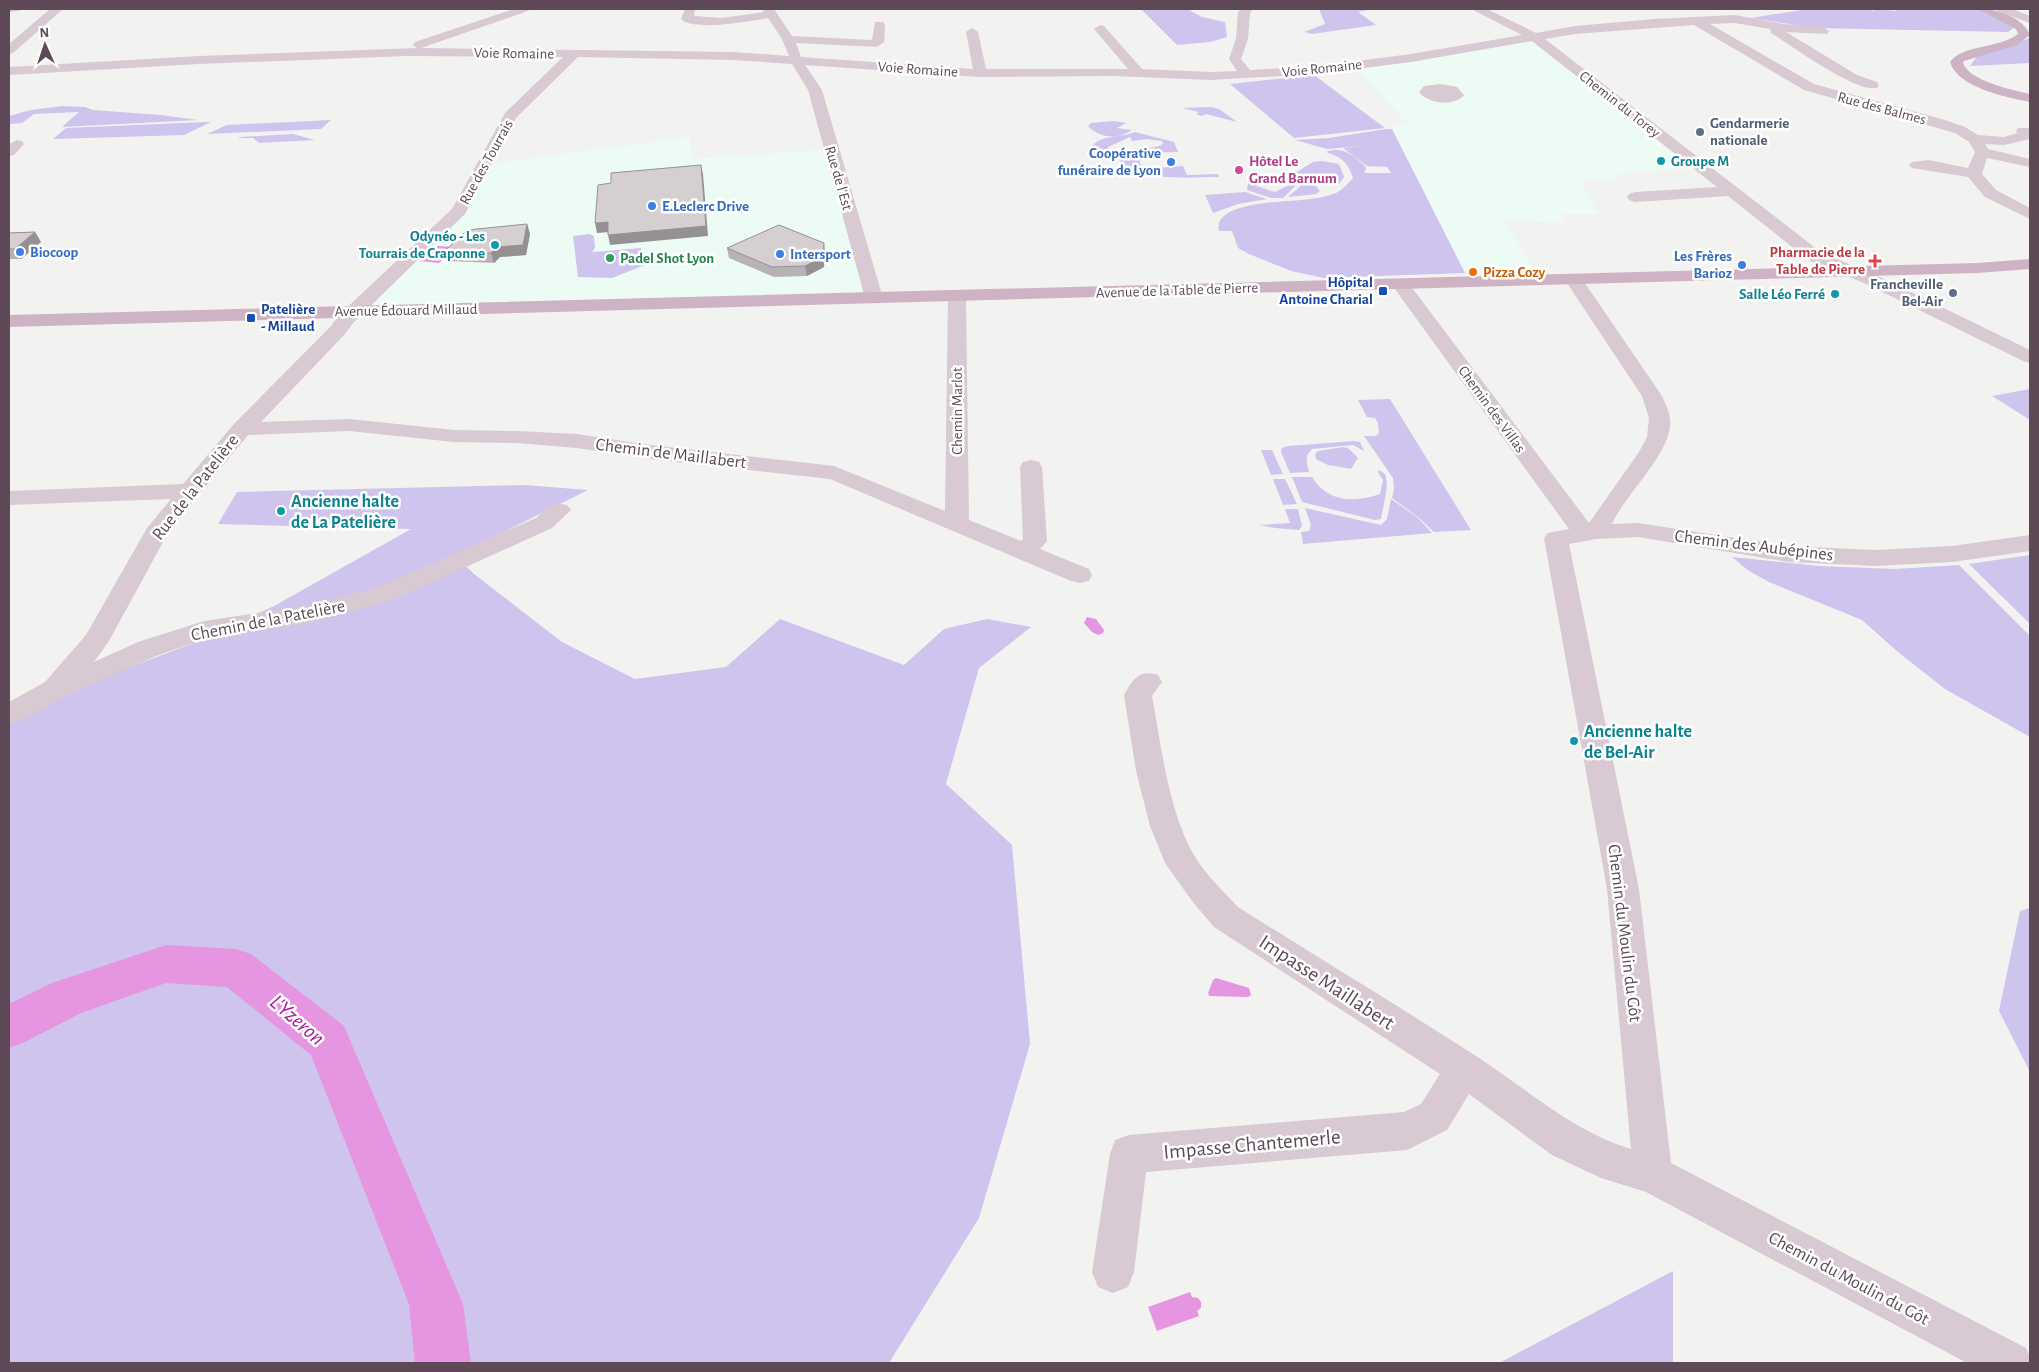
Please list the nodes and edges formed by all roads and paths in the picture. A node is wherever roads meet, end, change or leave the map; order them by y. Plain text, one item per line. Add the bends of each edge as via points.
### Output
1 (9, 9) edge
2 (15, 9) edge
3 (57, 9) edge
4 (524, 9) edge
5 (1247, 9) edge
6 (1479, 9) edge
7 (1984, 9) edge
8 (2002, 9) edge
9 (690, 10) dead end
10 (770, 11) edge
11 (1695, 20) junction
12 (2030, 20) edge
13 (879, 25) dead end
14 (1774, 26) junction
15 (1100, 29) dead end
16 (1823, 31) dead end
17 (972, 32) dead end
18 (1535, 37) junction
19 (788, 39) junction
20 (11, 45) edge
21 (407, 52) junction
22 (574, 54) junction
23 (1411, 58) junction
24 (797, 61) junction
25 (946, 71) junction
26 (9, 72) edge
27 (980, 73) junction
28 (1139, 74) junction
29 (1246, 74) junction
30 (907, 82) dead end
31 (1872, 85) dead end
32 (1437, 88) dead end
33 (2030, 98) edge
34 (2023, 131) dead end
35 (1979, 145) junction
36 (2030, 162) edge
37 (1917, 165) dead end
38 (1974, 174) junction
39 (1661, 183) dead end
40 (1730, 191) junction
41 (1676, 194) junction
42 (1635, 197) dead end
43 (2030, 214) edge
44 (2030, 264) edge
45 (1852, 272) junction
46 (1574, 280) junction
47 (1401, 284) junction
48 (957, 297) junction
49 (874, 298) junction
50 (743, 302) joint
51 (353, 311) junction
52 (9, 320) edge
53 (2030, 357) edge
54 (242, 429) junction
55 (1031, 467) dead end
56 (186, 495) junction
57 (9, 498) edge
58 (559, 510) dead end
59 (957, 525) junction
60 (1590, 533) junction
61 (2030, 543) edge
62 (1023, 553) junction
63 (1080, 575) dead end
64 (1148, 682) dead end
65 (56, 689) junction
66 (11, 714) dead end
67 (1464, 1070) junction
68 (1653, 1175) junction
69 (1113, 1272) dead end
70 (2011, 1363) edge

1 - 2 street
3 - 20 street
4 - 21 street via 416,46
5 - 29 street via 1234,59
6 - 18 street, Chemin du Torey
7 - 33 main road via 2021,27 2024,35 2013,42 1960,58 1956,66 1980,83
8 - 12 street
9 - 10 street via 686,19 722,22
10 - 19 street, Rue de l'Est
11 - 14 street, Voie Romaine via 1735,19
11 - 18 street, Voie Romaine via 1600,27
11 - 35 street, Rue des Balmes via 1809,87 1940,123 1960,130
13 - 19 street via 878,42 872,44
14 - 16 street, Voie Romaine
14 - 31 street via 1775,31 1852,78
15 - 28 street
17 - 27 street
18 - 23 street, Voie Romaine
18 - 40 street, Chemin du Torey
19 - 24 street, Rue de l'Est
21 - 22 street, Voie Romaine
21 - 26 street, Voie Romaine
22 - 24 street, Voie Romaine via 733,56
22 - 51 street, Rue des Tourrais via 510,116 459,211
23 - 29 street, Voie Romaine via 1318,70
23 - 32 street
24 - 25 street, Voie Romaine
24 - 49 street, Rue de l'Est via 815,90
25 - 27 street, Voie Romaine
25 - 30 street
27 - 28 street, Voie Romaine
28 - 29 street, Voie Romaine
34 - 35 street via 2027,135
35 - 36 street
35 - 38 street
37 - 38 street
38 - 43 street via 1978,183 1991,193
39 - 41 street
40 - 41 street
40 - 45 street, Chemin du Torey via 1816,257
41 - 42 street
44 - 45 main road, Avenue de la Table de Pierre
45 - 46 main road, Avenue de la Table de Pierre
45 - 53 street, Chemin du Torey
46 - 47 main road, Avenue de la Table de Pierre
46 - 60 street via 1652,396 1660,418 1658,437 1649,453
47 - 48 main road, Avenue de la Table de Pierre
47 - 60 street, Chemin des Villas
48 - 49 main road, Avenue de la Table de Pierre
48 - 59 street, Chemin Marlot
49 - 50 main road, Avenue de la Table de Pierre
50 - 51 main road, Avenue Édouard Millaud
51 - 52 main road, Avenue Édouard Millaud
51 - 54 street, Rue de la Patelière
54 - 56 street, Rue de la Patelière
54 - 59 street, Chemin de Maillabert via 349,425 454,436 576,441 834,473
55 - 62 street via 1035,541
56 - 57 street
56 - 65 street, Rue de la Patelière via 160,528 96,641
58 - 65 street, Chemin de la Patelière via 544,523 384,594 310,614 204,630 147,649
59 - 62 street, Chemin de Maillabert
60 - 61 street, Chemin des Aubépines via 1638,530 1789,554 1876,558 1952,554
60 - 68 street, Chemin du Moulin du Gôt via 1556,538 1623,889
62 - 63 street, Chemin de Maillabert
64 - 67 street, Impasse Maillabert via 1138,696 1157,797 1172,845 1199,887 1226,917
65 - 66 street, Rue de la Patelière
67 - 68 street, Impasse Maillabert via 1566,1141 1601,1159
67 - 69 street, Impasse Chantemerle via 1434,1117 1407,1131 1130,1154
68 - 70 street, Chemin du Moulin du Gôt

